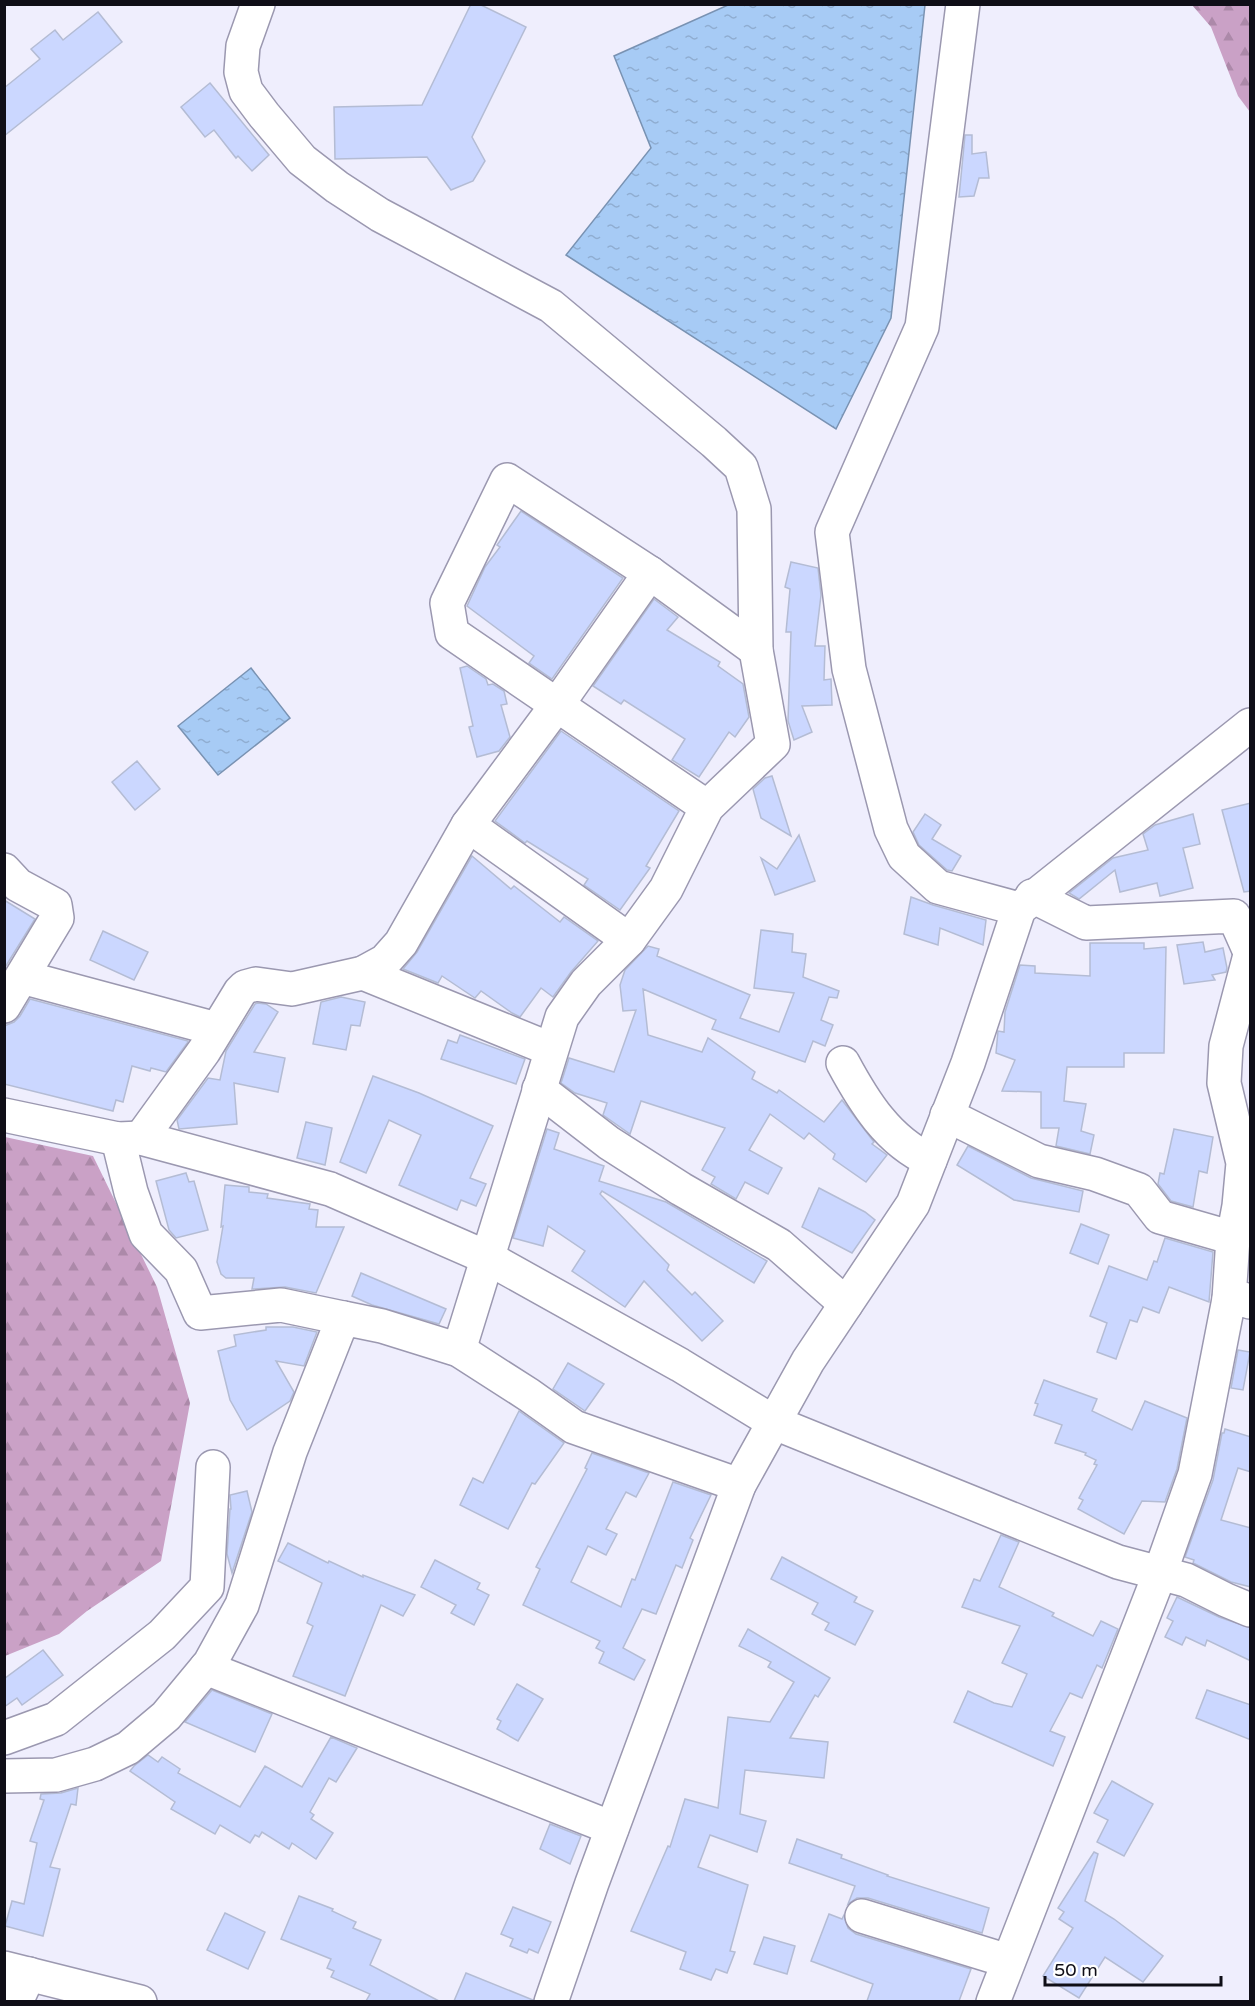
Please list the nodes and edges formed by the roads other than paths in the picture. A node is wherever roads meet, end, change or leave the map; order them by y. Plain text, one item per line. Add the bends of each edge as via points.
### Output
1 (258, 4) edge
2 (963, 4) edge
3 (650, 573) junction
4 (756, 650) junction
5 (557, 705) junction
6 (1251, 725) edge
7 (707, 807) junction
8 (468, 825) junction
9 (4, 870) edge
10 (1026, 902) junction
11 (629, 940) junction
12 (1251, 953) edge
13 (363, 973) junction
14 (22, 977) junction
15 (4, 1006) edge
16 (216, 1029) junction
17 (550, 1049) junction
18 (843, 1063) dead end
19 (539, 1089) junction
20 (4, 1115) edge
21 (947, 1115) junction
22 (129, 1138) junction
23 (930, 1160) junction
24 (1233, 1238) junction
25 (488, 1258) junction
26 (1240, 1300) edge
27 (846, 1304) junction
28 (343, 1318) junction
29 (459, 1350) junction
30 (775, 1423) junction
31 (213, 1467) dead end
32 (739, 1485) junction
33 (1160, 1573) junction
34 (1251, 1610) edge
35 (206, 1668) junction
36 (4, 1738) edge
37 (5, 1781) edge
38 (612, 1828) junction
39 (862, 1916) dead end
40 (1008, 1961) junction
41 (16, 1981) edge
42 (140, 2001) edge
43 (551, 2001) edge
44 (993, 2001) edge

1 - 4 street via 243,46 241,72 246,91 302,160 380,215 551,306 741,467 754,509
2 - 10 street via 922,327 832,532 849,669 891,829 904,856 938,886
3 - 4 street
3 - 5 street
3 - 5 street via 507,480 447,603 452,633
4 - 7 street via 773,744
5 - 7 street
5 - 8 street
6 - 10 street
7 - 11 street via 666,889
8 - 11 street
8 - 13 street via 401,943 385,961
9 - 14 street via 18,885 56,905 57,918
10 - 12 street via 1086,923 1234,916
10 - 21 street
11 - 17 street via 586,983 562,1017
12 - 24 street via 1226,1046 1224,1083 1243,1163
13 - 16 street via 292,989 256,984 245,987
13 - 17 street
14 - 15 street
14 - 16 street
16 - 22 street via 204,1051
17 - 19 street
18 - 23 street via 877,1118 913,1153
19 - 25 street
19 - 27 street via 609,1143 779,1245
20 - 22 street
21 - 23 street
21 - 24 street via 1039,1161 1095,1174 1139,1190 1160,1217
22 - 25 street via 330,1189
22 - 28 street via 131,1192 146,1234 181,1270 200,1313 281,1305
23 - 27 street via 913,1204
24 - 26 street
25 - 29 street
25 - 30 street
26 - 33 street via 1195,1474
27 - 30 street via 808,1361
28 - 29 street
28 - 35 street via 291,1452 242,1605
29 - 32 street via 573,1427
30 - 32 street
30 - 33 street via 1118,1562
31 - 36 street via 207,1587 162,1635 56,1719
32 - 38 street
33 - 34 street via 1186,1580
33 - 40 street
35 - 37 street via 166,1716 128,1748 95,1764 56,1775
35 - 38 street
38 - 43 street
39 - 40 street
40 - 44 street
41 - 42 street

